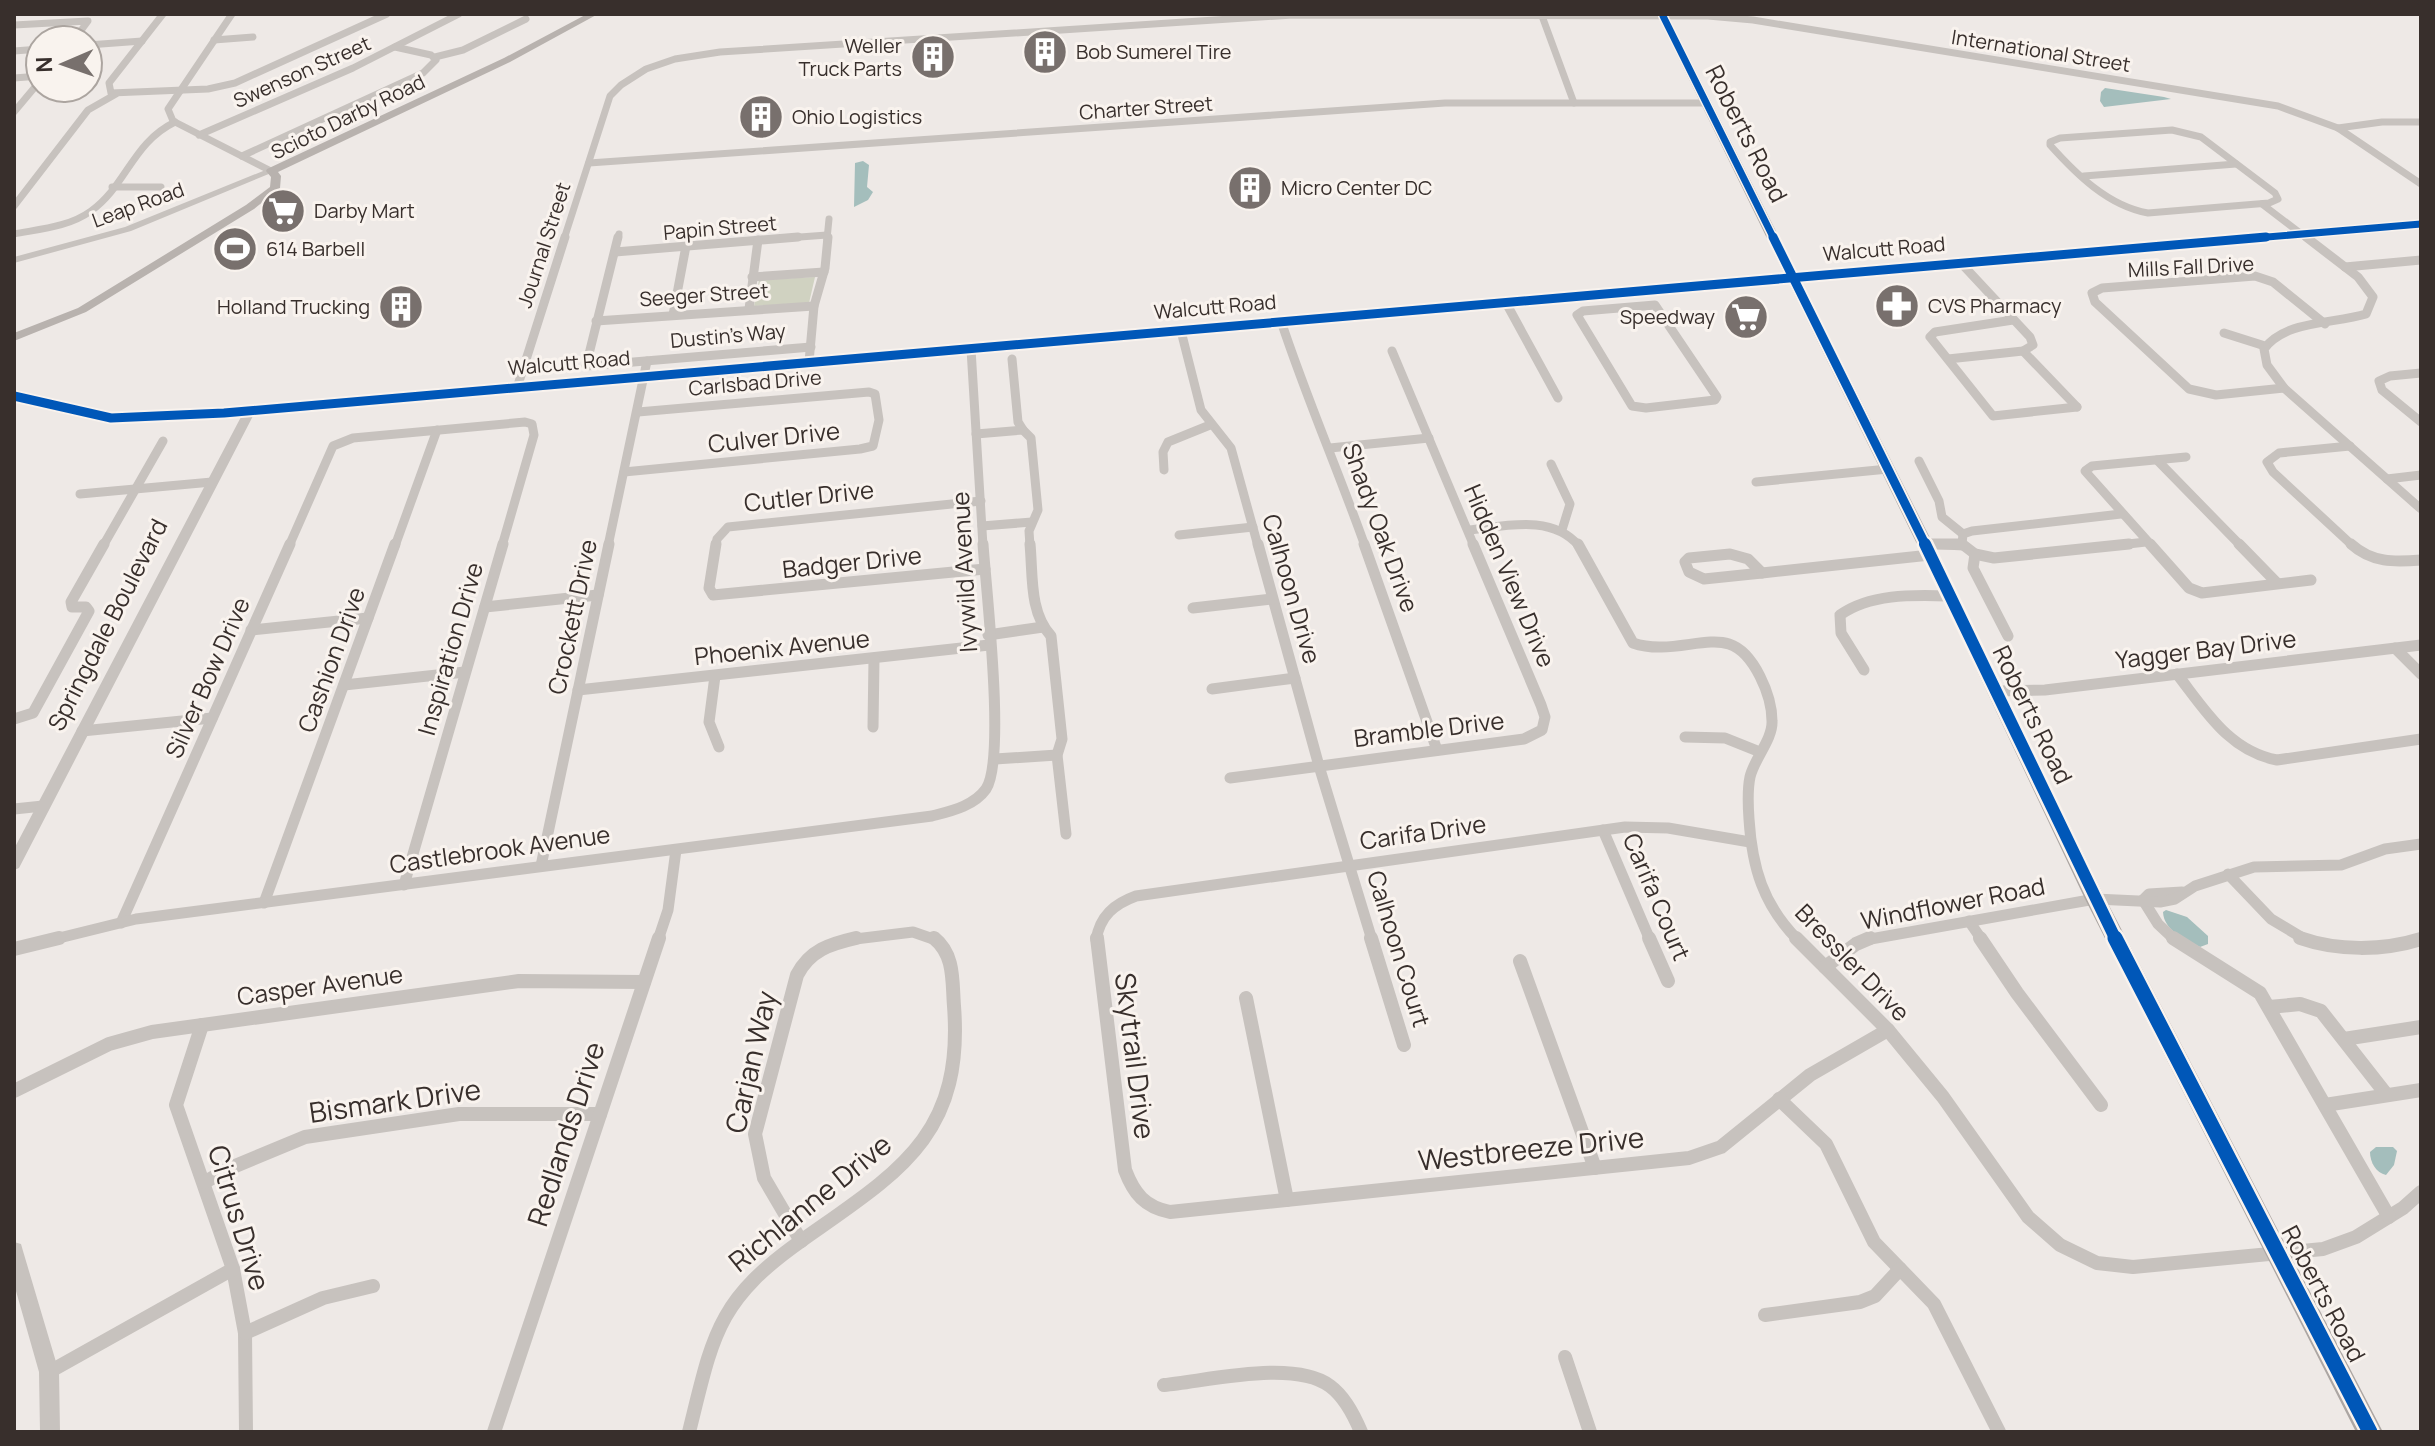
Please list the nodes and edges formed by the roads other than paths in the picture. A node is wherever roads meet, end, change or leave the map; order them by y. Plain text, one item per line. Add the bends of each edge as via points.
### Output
1 (163, 14) edge
2 (232, 14) edge
3 (387, 14) edge
4 (459, 14) edge
5 (594, 14) edge
6 (1663, 15) edge
7 (1542, 16) edge
8 (526, 19) dead end
9 (32, 24) edge
10 (86, 24) edge
11 (253, 37) dead end
12 (214, 40) junction
13 (142, 41) junction
14 (104, 44) edge
15 (395, 47) junction
16 (435, 57) junction
17 (178, 91) junction
18 (116, 94) junction
19 (1574, 103) junction
20 (1706, 103) junction
21 (604, 113) joint
22 (175, 122) junction
23 (2421, 122) edge
24 (2338, 128) junction
25 (199, 135) junction
26 (242, 156) junction
27 (589, 163) junction
28 (2236, 164) junction
29 (271, 171) junction
30 (2084, 176) junction
31 (2421, 184) edge
32 (112, 187) junction
33 (161, 187) dead end
34 (2262, 204) junction
35 (14, 206) edge
36 (829, 219) dead end
37 (2421, 224) edge
38 (14, 234) edge
39 (619, 234) dead end
40 (2302, 234) junction
41 (827, 235) junction
42 (758, 240) junction
43 (686, 246) junction
44 (615, 252) junction
45 (14, 260) edge
46 (1960, 262) junction
47 (2419, 263) edge
48 (2345, 267) junction
49 (824, 272) junction
50 (752, 277) junction
51 (1793, 277) junction
52 (1615, 292) junction
53 (1505, 301) junction
54 (814, 306) junction
55 (1625, 307) junction
56 (749, 309) junction
57 (673, 315) junction
58 (2013, 320) junction
59 (596, 321) junction
60 (1281, 321) junction
61 (2325, 324) junction
62 (1181, 331) junction
63 (2224, 333) dead end
64 (14, 337) edge
65 (2265, 346) junction
66 (811, 347) junction
67 (971, 349) junction
68 (1392, 351) dead end
69 (2023, 351) junction
70 (1012, 359) dead end
71 (1948, 359) junction
72 (647, 361) junction
73 (809, 362) junction
74 (2421, 373) edge
75 (644, 377) junction
76 (517, 388) junction
77 (2284, 388) junction
78 (875, 394) joint
79 (14, 396) edge
80 (1558, 398) dead end
81 (250, 411) junction
82 (638, 412) junction
83 (2421, 422) edge
84 (1210, 425) junction
85 (437, 430) junction
86 (1023, 430) junction
87 (976, 434) junction
88 (1429, 438) junction
89 (163, 441) dead end
90 (2350, 446) junction
91 (1330, 448) junction
92 (2186, 457) dead end
93 (2157, 460) junction
94 (1919, 461) dead end
95 (1551, 464) dead end
96 (1888, 469) junction
97 (1164, 470) dead end
98 (624, 472) junction
99 (2421, 475) edge
100 (2387, 479) junction
101 (212, 482) junction
102 (1756, 482) dead end
103 (136, 489) junction
104 (80, 494) dead end
105 (981, 501) junction
106 (2421, 509) edge
107 (2121, 514) junction
108 (1032, 522) junction
109 (982, 526) junction
110 (1253, 527) junction
111 (1469, 530) junction
112 (1562, 530) junction
113 (1179, 535) dead end
114 (1962, 539) junction
115 (2146, 542) junction
116 (1928, 549) junction
117 (1975, 554) junction
118 (2421, 560) edge
119 (985, 569) junction
120 (1763, 574) junction
121 (2311, 580) dead end
122 (2277, 583) junction
123 (598, 595) junction
124 (724, 596) joint
125 (1950, 596) junction
126 (1272, 599) junction
127 (485, 607) junction
128 (1193, 608) dead end
129 (368, 618) junction
130 (1043, 627) junction
131 (251, 630) junction
132 (2008, 636) dead end
133 (989, 640) junction
134 (2421, 645) edge
135 (2395, 648) junction
136 (874, 659) junction
137 (1864, 670) dead end
138 (465, 672) junction
139 (2177, 674) junction
140 (2421, 674) edge
141 (715, 676) junction
142 (1295, 678) junction
143 (344, 685) junction
144 (1212, 689) dead end
145 (578, 690) junction
146 (1997, 691) junction
147 (212, 718) junction
148 (14, 719) edge
149 (873, 727) dead end
150 (1542, 730) joint
151 (82, 731) junction
152 (1685, 737) dead end
153 (2421, 739) edge
154 (719, 747) dead end
155 (1437, 750) junction
156 (1760, 752) junction
157 (1057, 755) junction
158 (995, 759) junction
159 (1319, 766) junction
160 (1230, 778) dead end
161 (986, 789) joint
162 (43, 806) junction
163 (14, 809) edge
164 (1603, 830) junction
165 (1066, 834) dead end
166 (1750, 842) junction
167 (2421, 844) edge
168 (676, 850) junction
169 (14, 864) edge
170 (1350, 865) junction
171 (541, 866) junction
172 (2228, 874) junction
173 (404, 885) junction
174 (2095, 899) junction
175 (2143, 900) junction
176 (264, 903) junction
177 (1106, 912) joint
178 (1969, 921) junction
179 (121, 923) junction
180 (876, 937) joint
181 (2421, 939) edge
182 (14, 949) edge
183 (1520, 961) dead end
184 (1825, 967) junction
185 (1668, 981) dead end
186 (644, 982) junction
187 (1246, 998) dead end
188 (2269, 1007) junction
189 (202, 1025) junction
190 (2421, 1027) edge
191 (1888, 1030) junction
192 (2344, 1039) junction
193 (1404, 1045) dead end
194 (2421, 1090) edge
195 (14, 1091) edge
196 (2386, 1094) junction
197 (1779, 1099) junction
198 (2101, 1105) dead end
199 (2325, 1105) junction
200 (600, 1114) junction
201 (1595, 1168) junction
202 (205, 1182) junction
203 (2421, 1192) edge
204 (1287, 1200) junction
205 (1144, 1203) joint
206 (2389, 1217) junction
207 (801, 1241) junction
208 (14, 1251) edge
209 (2277, 1254) junction
210 (233, 1269) junction
211 (1900, 1269) junction
212 (18, 1282) edge
213 (373, 1286) dead end
214 (1765, 1315) dead end
215 (245, 1333) junction
216 (1565, 1357) dead end
217 (49, 1372) junction
218 (1164, 1385) dead end
219 (50, 1432) edge
220 (246, 1432) edge
221 (494, 1432) edge
222 (689, 1432) edge
223 (1361, 1432) edge
224 (1590, 1432) edge
225 (1999, 1432) edge
226 (2370, 1432) edge

1 - 13 street
2 - 12 street
3 - 17 street via 235,83
4 - 15 street, Swenson Street
5 - 29 main road, Scioto Darby Road
6 - 7 street, International Street
6 - 20 main road, Roberts Road
6 - 24 street, International Street via 1753,20 2263,103
7 - 19 street
7 - 21 street, International Street via 1293,15 720,52 668,61 636,74 612,94
8 - 16 street via 463,50
9 - 10 street
11 - 12 street
12 - 17 street
13 - 14 street
13 - 18 street via 107,86
15 - 16 street
15 - 25 street, Swenson Street
16 - 26 street via 423,73
17 - 18 street
17 - 22 street via 168,109
18 - 35 street via 88,110
19 - 20 street, Charter Street
19 - 27 street, Charter Street via 1445,103
20 - 51 main road, Roberts Road
21 - 27 street, Journal Street
22 - 25 street
22 - 32 street via 146,138
23 - 24 street
24 - 31 street, International Street
25 - 26 street
26 - 29 street
27 - 76 street, Journal Street
28 - 30 street
28 - 30 street via 2188,132 2050,142
28 - 34 street via 2275,193 2278,199
29 - 45 street, Leap Road via 128,229
29 - 64 main road, Scioto Darby Road via 277,179 275,188 250,207 82,310
30 - 34 street via 2131,211
32 - 33 street
32 - 38 street via 89,213
34 - 40 street
36 - 41 street
37 - 40 street, Walcutt Road
39 - 44 street
40 - 46 street, Walcutt Road
40 - 48 street
41 - 42 street, Papin Street
41 - 49 street
42 - 43 street, Papin Street
42 - 50 street
43 - 44 street, Papin Street
43 - 57 street
44 - 59 street
46 - 51 street, Walcutt Road
46 - 58 street
47 - 48 street
48 - 61 street via 2367,287 2372,306 2355,319
49 - 50 street
49 - 54 street
50 - 56 street
51 - 52 street, Walcutt Road
51 - 96 main road, Roberts Road
52 - 53 street, Walcutt Road
52 - 55 street
53 - 60 street, Walcutt Road
53 - 80 street
54 - 56 street, Seeger Street
54 - 66 street
55 - 55 street via 1577,315 1629,403 1635,407 1709,402 1717,397 1656,306
56 - 57 street, Seeger Street
57 - 59 street, Seeger Street
58 - 69 street via 2033,342
58 - 71 street via 1931,334
59 - 72 street, Dustin's Way via 587,366
60 - 62 street, Walcutt Road
60 - 91 street, Shady Oak Drive via 1305,395
61 - 65 street via 2281,332
61 - 77 street, Mills Fall Drive via 2273,282 2255,276 2092,293 2095,302 2189,389 2216,395
62 - 67 street, Walcutt Road
62 - 84 street, Calhoon Drive via 1201,410
63 - 65 street
65 - 77 street via 2266,366
66 - 72 street, Dustin's Way
66 - 73 street
67 - 73 street, Walcutt Road
67 - 87 street, Ivywild Avenue
68 - 88 street, Hidden View Drive
69 - 71 street
69 - 71 street via 2077,407 1993,416
70 - 86 street
72 - 75 street, Dustin's Way
73 - 75 street, Walcutt Road
74 - 83 street via 2379,381 2382,390
75 - 76 street, Walcutt Road
75 - 82 street, Crockett Drive
76 - 81 street, Walcutt Road
77 - 90 street
78 - 82 street, Carlsbad Drive
78 - 98 street, Culver Drive via 877,439 867,448
79 - 81 street, Walcutt Road via 119,419
81 - 101 street, Springdale Boulevard
82 - 98 street, Crockett Drive
84 - 97 street via 1168,442
84 - 110 street, Calhoon Drive via 1231,448
85 - 127 street, Inspiration Drive via 532,424 534,435
85 - 129 street, Cashion Drive
85 - 131 street, Silver Bow Drive via 346,439 331,450
86 - 87 street
86 - 108 street via 1031,438 1038,510
87 - 105 street, Ivywild Avenue
88 - 91 street
88 - 111 street, Hidden View Drive
89 - 103 street
90 - 100 street
90 - 118 street via 2279,453 2267,462 2352,547 2387,562
91 - 155 street, Shady Oak Drive
92 - 93 street
93 - 107 street via 2087,468 2087,475
93 - 122 street
94 - 114 street via 1942,517
95 - 112 street via 1571,505
96 - 102 street
96 - 116 main road, Roberts Road
98 - 123 street, Crockett Drive
99 - 100 street
100 - 106 street
101 - 103 street
101 - 151 street, Springdale Boulevard
103 - 104 street
103 - 148 street via 71,602 72,607 89,611 33,713
105 - 109 street, Ivywild Avenue
105 - 124 street, Cutler Drive via 728,527 717,539 709,588 713,595
107 - 114 street via 1972,531
107 - 115 street
108 - 109 street
108 - 130 street via 1036,612
109 - 119 street, Ivywild Avenue
110 - 113 street
110 - 126 street, Calhoon Drive
111 - 112 street via 1533,524
111 - 150 street, Hidden View Drive via 1541,705
112 - 156 street, Bressler Drive via 1584,551 1633,643 1650,649 1715,642 1744,652 1772,709 1773,723
114 - 116 street
114 - 117 street
115 - 117 street via 1994,558
115 - 122 street via 2184,584 2202,593
116 - 120 street
116 - 125 main road, Roberts Road
117 - 132 street via 1973,568
119 - 124 street, Badger Drive
119 - 133 street, Ivywild Avenue
120 - 120 street via 1734,552 1685,562 1692,575 1704,579
121 - 122 street
123 - 127 street
123 - 145 street, Crockett Drive
125 - 137 street via 1847,608 1840,615 1841,633
125 - 146 main road, Roberts Road
126 - 128 street
126 - 142 street, Calhoon Drive
127 - 138 street, Inspiration Drive
129 - 131 street
129 - 143 street, Cashion Drive
130 - 133 street, Phoenix Avenue
130 - 157 street via 1051,636 1062,739
131 - 147 street, Silver Bow Drive
133 - 136 street, Phoenix Avenue
133 - 158 street, Ivywild Avenue
134 - 135 street, Yagger Bay Drive
135 - 139 street, Yagger Bay Drive
135 - 140 street
136 - 141 street, Phoenix Avenue
136 - 149 street
138 - 143 street
138 - 173 street, Inspiration Drive
139 - 146 street, Yagger Bay Drive
139 - 153 street via 2230,738 2253,755 2277,760
141 - 145 street, Phoenix Avenue
141 - 154 street via 708,722 709,736
142 - 144 street
142 - 159 street, Calhoon Drive
143 - 176 street, Cashion Drive
145 - 171 street, Crockett Drive
146 - 174 main road, Roberts Road
147 - 151 street
147 - 179 street, Silver Bow Drive
150 - 155 street, Bramble Drive via 1524,739
151 - 162 street, Springdale Boulevard
152 - 156 street via 1725,738
155 - 159 street, Bramble Drive
156 - 166 street, Bressler Drive via 1750,775
157 - 158 street
157 - 165 street
158 - 161 street, Ivywild Avenue
159 - 160 street, Bramble Drive
159 - 170 street, Calhoon Drive
161 - 168 street, Castlebrook Avenue via 958,810 932,816
162 - 163 street
162 - 169 street, Springdale Boulevard
164 - 166 street, Carifa Drive via 1655,827
164 - 170 street, Carifa Drive
164 - 185 street, Carifa Court
166 - 184 street, Bressler Drive via 1755,874 1773,911
167 - 172 street, Windflower Road via 2385,849 2341,865 2254,867
168 - 171 street, Castlebrook Avenue
168 - 186 street, Redlands Drive via 668,910
170 - 177 street, Carifa Drive via 1136,896
170 - 193 street, Calhoon Court
171 - 173 street, Castlebrook Avenue
172 - 175 street, Windflower Road via 2175,899
172 - 181 street via 2282,929 2309,944 2372,947
173 - 176 street, Castlebrook Avenue
174 - 175 street, Windflower Road
174 - 178 street, Windflower Road
174 - 209 main road, Roberts Road
175 - 188 street via 2167,934 2256,989
176 - 179 street, Castlebrook Avenue
177 - 205 street, Skytrail Drive via 1096,941 1125,1170
178 - 184 street, Windflower Road via 1872,937
178 - 198 street
179 - 182 street, Castlebrook Avenue
180 - 207 street, Carjan Way via 818,950 801,965 755,1134 755,1159
180 - 207 street, Richlanne Drive via 923,933 947,950 954,1070 934,1130 898,1172
183 - 201 street
184 - 191 street, Bressler Drive
186 - 189 street, Casper Avenue via 519,981
186 - 200 street, Redlands Drive
187 - 204 street
188 - 192 street via 2318,1008
188 - 199 street
189 - 195 street, Casper Avenue via 109,1044
189 - 202 street, Citrus Drive via 176,1105
190 - 192 street
191 - 197 street, Westbreeze Drive
191 - 209 street, Bressler Drive via 2028,1217 2060,1245 2097,1263 2133,1267
192 - 196 street
194 - 196 street
196 - 199 street
197 - 201 street, Westbreeze Drive via 1732,1140 1708,1153
197 - 211 street via 1826,1144 1865,1227
199 - 206 street
200 - 202 street, Bismark Drive via 459,1114 305,1137
200 - 221 street, Redlands Drive
201 - 204 street, Westbreeze Drive
202 - 210 street, Citrus Drive
203 - 206 street, Bressler Drive
204 - 205 street, Westbreeze Drive via 1182,1213 1162,1212
206 - 209 street, Bressler Drive via 2340,1245
207 - 222 street, Richlanne Drive via 738,1295 712,1341
208 - 212 street
209 - 226 main road, Roberts Road
210 - 215 street, Citrus Drive
210 - 217 street
211 - 214 street via 1875,1296 1860,1302
211 - 225 street via 1934,1304
212 - 217 street
213 - 215 street via 318,1299
215 - 220 street, Citrus Drive
216 - 224 street
217 - 219 street
218 - 223 street via 1280,1374 1312,1377 1341,1396

